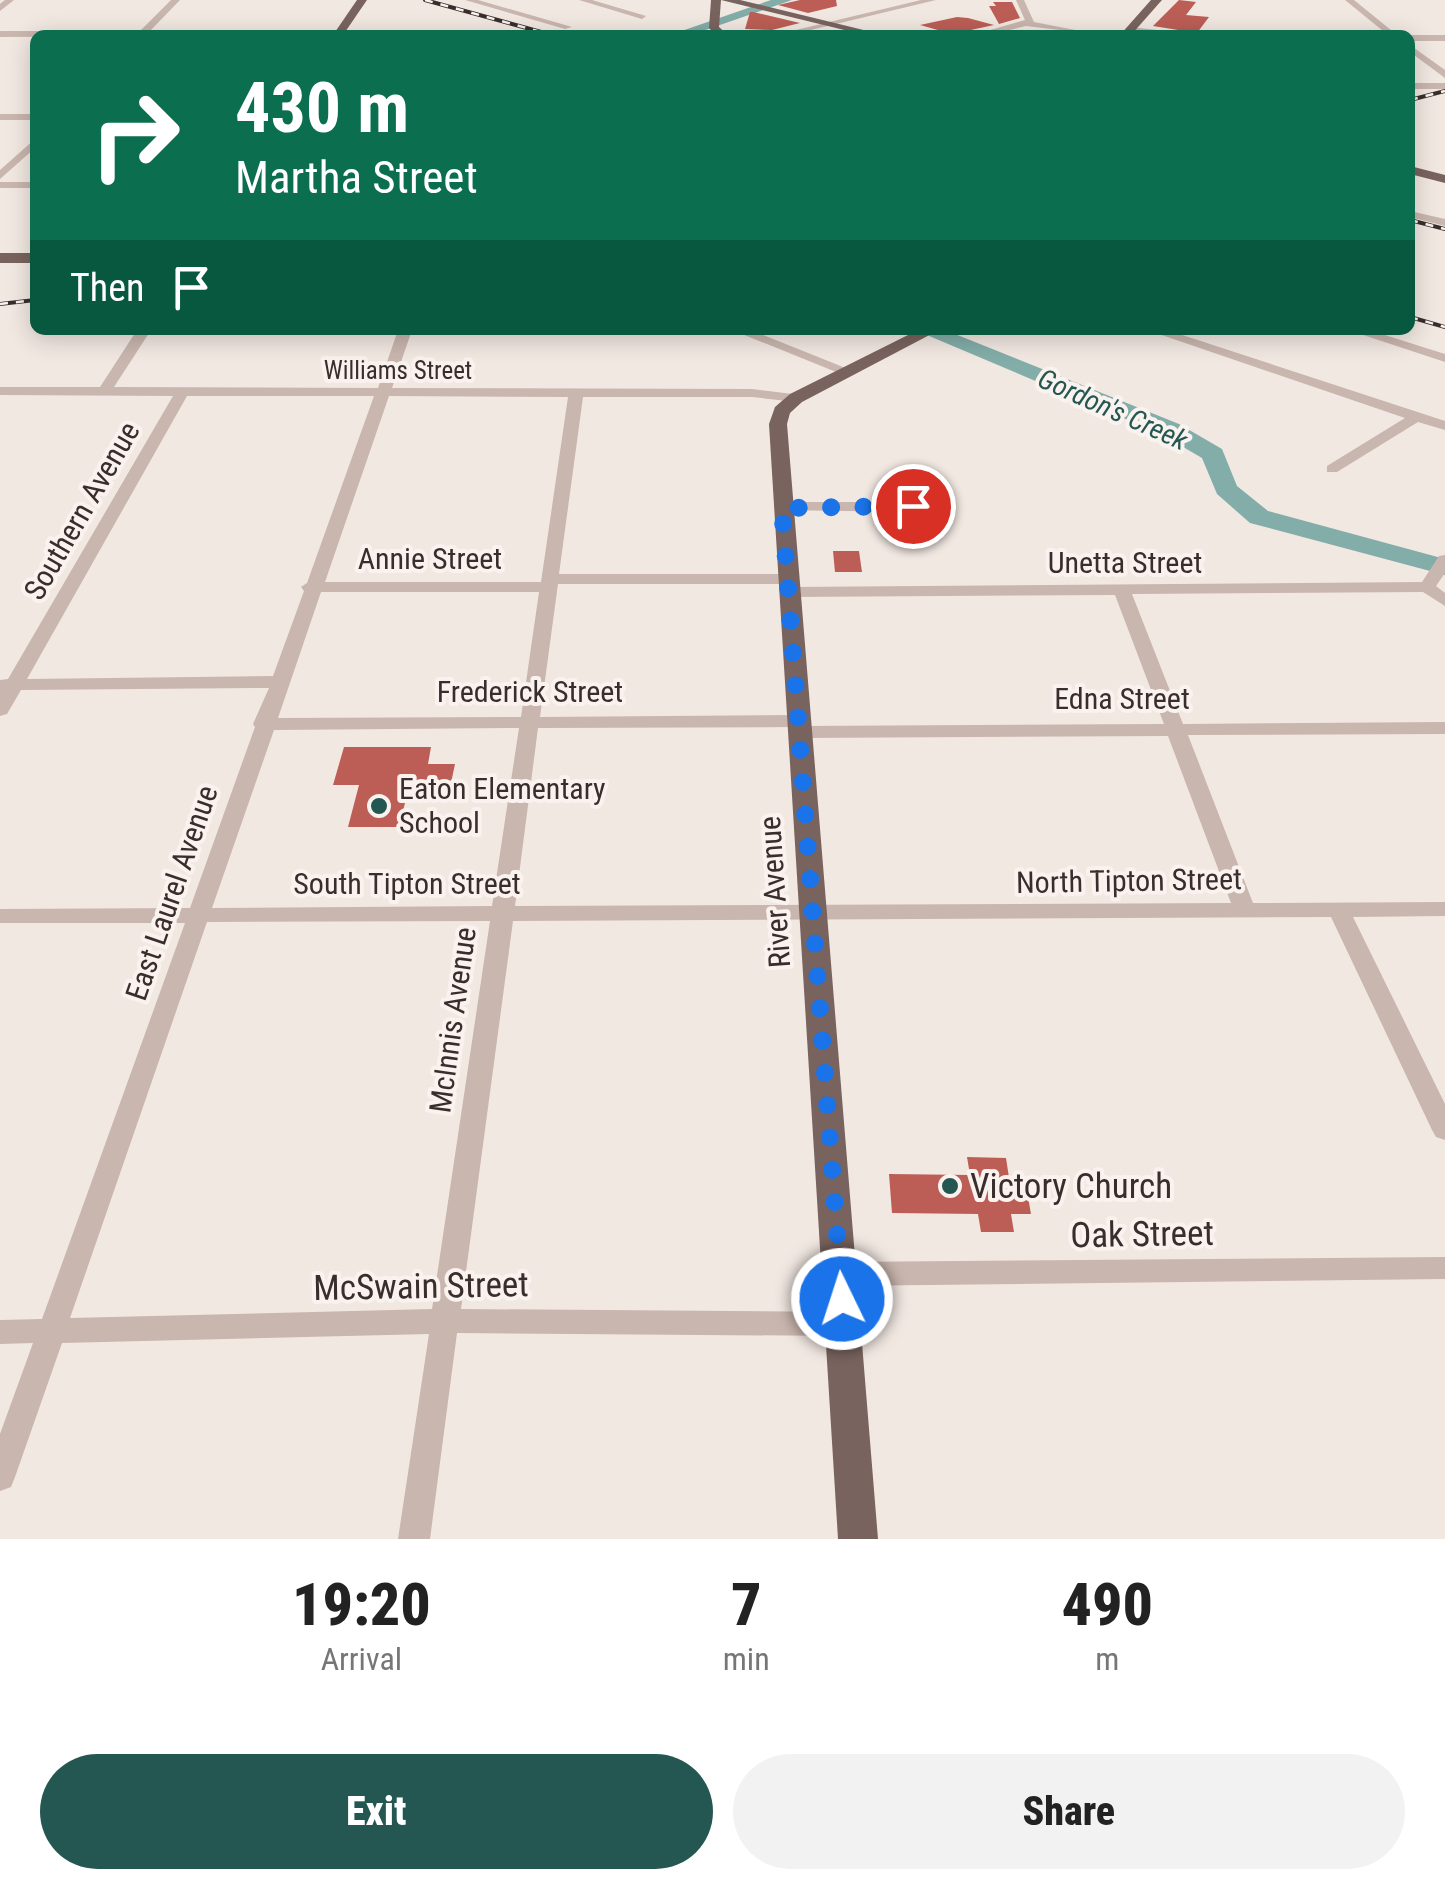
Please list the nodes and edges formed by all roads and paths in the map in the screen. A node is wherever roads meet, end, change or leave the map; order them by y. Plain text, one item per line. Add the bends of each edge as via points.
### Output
1 (10, 0) edge
2 (176, 0) edge
3 (362, 0) edge
4 (469, 0) edge
5 (583, 0) edge
6 (932, 0) edge
7 (1020, 0) edge
8 (1157, 0) edge
9 (1349, 0) edge
10 (742, 2) edge
11 (0, 8) edge
12 (716, 13) edge
13 (1026, 23) junction
14 (830, 24) junction
15 (145, 30) edge
16 (342, 30) edge
17 (582, 30) edge
18 (596, 30) edge
19 (802, 30) edge
20 (857, 30) edge
21 (997, 30) edge
22 (1067, 30) edge
23 (1129, 30) edge
24 (1387, 30) edge
25 (0, 34) edge
26 (30, 34) edge
27 (1415, 38) edge
28 (1445, 38) edge
29 (1415, 52) edge
30 (1445, 75) edge
31 (1415, 86) edge
32 (1445, 86) edge
33 (0, 117) edge
34 (30, 117) edge
35 (30, 147) edge
36 (1415, 171) edge
37 (0, 176) edge
38 (1445, 178) edge
39 (0, 185) edge
40 (30, 185) edge
41 (1445, 204) edge
42 (1415, 216) edge
43 (1445, 223) edge
44 (0, 255) edge
45 (30, 255) edge
46 (141, 335) edge
47 (402, 335) edge
48 (752, 335) edge
49 (921, 335) edge
50 (1176, 335) edge
51 (1371, 335) edge
52 (1445, 358) edge
53 (846, 372) junction
54 (0, 392) edge
55 (104, 392) junction
56 (182, 392) junction
57 (576, 392) junction
58 (383, 393) junction
59 (796, 398) junction
60 (1416, 417) junction
61 (1445, 426) edge
62 (1332, 470) dead end
63 (913, 506) dead end
64 (782, 508) junction
65 (1445, 560) edge
66 (551, 583) junction
67 (1428, 584) junction
68 (788, 585) junction
69 (310, 587) junction
70 (1122, 590) junction
71 (1445, 601) edge
72 (278, 682) junction
73 (7, 684) edge
74 (0, 710) edge
75 (532, 722) junction
76 (262, 724) junction
77 (799, 726) junction
78 (1445, 728) edge
79 (1173, 729) junction
80 (1445, 909) edge
81 (1245, 910) junction
82 (1340, 910) junction
83 (502, 913) junction
84 (814, 914) junction
85 (0, 916) edge
86 (195, 916) junction
87 (1445, 1130) edge
88 (1445, 1268) edge
89 (840, 1274) junction
90 (443, 1322) junction
91 (844, 1324) junction
92 (0, 1332) edge
93 (51, 1332) junction
94 (0, 1477) edge
95 (414, 1539) edge
96 (858, 1539) edge

1 - 11 street
2 - 15 street
3 - 16 main road
4 - 17 street
5 - 18 street via 642,16
6 - 14 street
7 - 13 street
8 - 23 main road
9 - 24 street
10 - 12 main road
10 - 14 main road
13 - 21 street
13 - 22 street
14 - 19 street
14 - 20 main road
25 - 26 street
27 - 28 street
29 - 30 street
31 - 32 street
33 - 34 street
35 - 37 street
36 - 38 main road
39 - 40 street
41 - 42 street
42 - 43 street
44 - 45 main road
46 - 55 street, Southern Avenue
47 - 58 street, East Laurel Avenue
48 - 53 street
49 - 53 main road
50 - 60 street
51 - 52 street
53 - 59 main road
54 - 55 street, Williams Street
55 - 56 street, Williams Street
56 - 58 street, Williams Street
56 - 73 street, Southern Avenue
57 - 58 street, Williams Street
57 - 59 street, Williams Street
57 - 66 street, McInnis Avenue
58 - 69 street, East Laurel Avenue
59 - 64 main road, River Avenue via 778,424
60 - 61 street
60 - 62 street
63 - 64 street
64 - 68 main road, River Avenue
65 - 67 street
66 - 68 street, Annie Street
66 - 69 street, Annie Street
66 - 75 street, McInnis Avenue
67 - 70 street, Unetta Street
67 - 71 street
68 - 70 street, Unetta Street
68 - 77 main road, River Avenue
69 - 72 street, East Laurel Avenue
70 - 79 street
72 - 73 street
72 - 76 street, East Laurel Avenue
73 - 74 street, Southern Avenue
75 - 76 street, Frederick Street
75 - 77 street, Frederick Street
75 - 83 street, McInnis Avenue
76 - 86 street, East Laurel Avenue
77 - 79 street, Edna Street
77 - 84 main road, River Avenue
78 - 79 street, Edna Street
79 - 81 street
80 - 82 street, North Tipton Street
81 - 82 street, North Tipton Street
81 - 84 street, North Tipton Street
82 - 87 street
83 - 84 street, South Tipton Street
83 - 86 street, South Tipton Street
83 - 90 street, McInnis Avenue
84 - 89 main road, River Avenue
85 - 86 street, South Tipton Street
86 - 93 street, East Laurel Avenue
88 - 89 street, Oak Street
89 - 91 main road, River Avenue
90 - 91 street, McSwain Street
90 - 93 street, McSwain Street
90 - 95 street, McInnis Avenue
91 - 96 main road, River Avenue
92 - 93 street, McSwain Street
93 - 94 street, East Laurel Avenue

